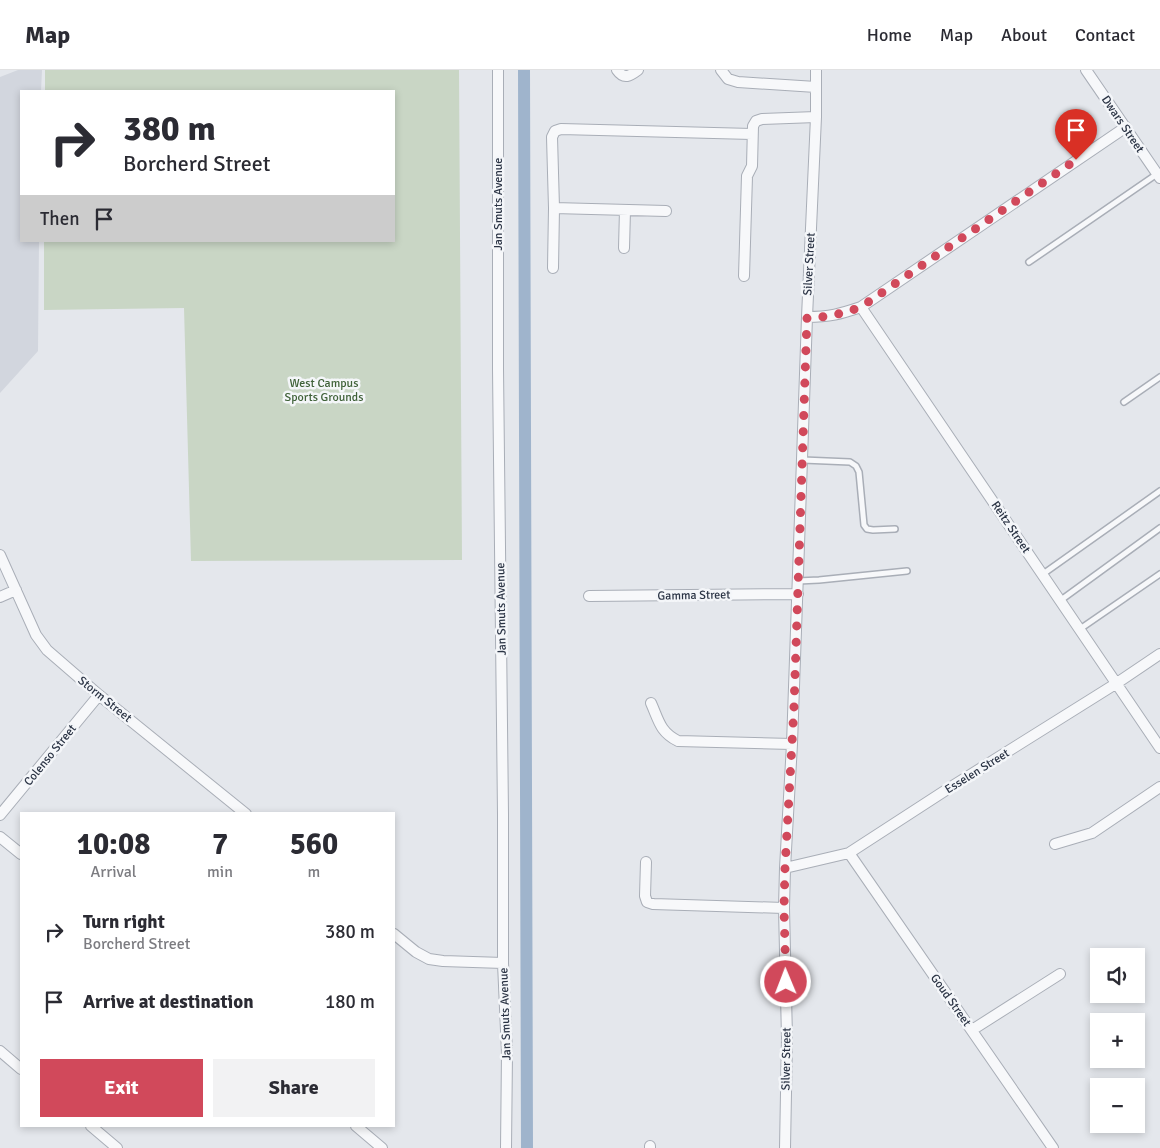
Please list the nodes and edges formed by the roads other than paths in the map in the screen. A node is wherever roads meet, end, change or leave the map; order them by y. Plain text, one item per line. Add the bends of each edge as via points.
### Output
1 (498, 70) edge
2 (617, 70) edge
3 (638, 70) edge
4 (721, 70) edge
5 (816, 70) edge
6 (1086, 70) edge
7 (816, 87) junction
8 (816, 118) junction
9 (1126, 127) junction
10 (752, 134) junction
11 (1159, 176) edge
12 (554, 208) junction
13 (625, 210) junction
14 (666, 211) dead end
15 (624, 248) dead end
16 (1029, 262) dead end
17 (554, 268) dead end
18 (744, 276) dead end
19 (861, 307) junction
20 (807, 318) junction
21 (1160, 377) edge
22 (1124, 402) dead end
23 (803, 460) junction
24 (1160, 491) edge
25 (1160, 528) edge
26 (895, 529) dead end
27 (0, 555) edge
28 (907, 571) dead end
29 (1043, 574) junction
30 (1160, 574) edge
31 (798, 581) junction
32 (16, 590) junction
33 (798, 594) junction
34 (589, 596) dead end
35 (0, 597) edge
36 (1061, 600) junction
37 (1080, 629) junction
38 (1160, 654) edge
39 (1117, 683) junction
40 (99, 695) junction
41 (651, 704) dead end
42 (792, 744) junction
43 (1160, 748) edge
44 (1160, 787) edge
45 (244, 812) edge
46 (0, 815) edge
47 (0, 837) edge
48 (1055, 844) dead end
49 (849, 852) junction
50 (20, 853) edge
51 (646, 862) dead end
52 (785, 868) junction
53 (784, 908) junction
54 (395, 935) edge
55 (503, 963) junction
56 (1060, 974) dead end
57 (972, 1030) junction
58 (0, 1051) edge
59 (20, 1068) edge
60 (92, 1127) edge
61 (357, 1127) edge
62 (117, 1148) edge
63 (382, 1148) edge
64 (506, 1148) edge
65 (785, 1148) edge
66 (1053, 1148) edge

1 - 55 street, Jan Smuts Avenue
2 - 3 street via 626,77
4 - 7 street via 728,79 738,82
5 - 7 street, Silver Street
6 - 9 street, Dwars Street
7 - 8 street, Silver Street
8 - 10 street via 759,120 753,126
8 - 20 street, Silver Street
9 - 11 street, Dwars Street
9 - 19 street
10 - 12 street via 558,129 552,137
10 - 18 street via 752,166 747,176
11 - 16 lane
12 - 13 street
12 - 17 street
13 - 14 street
13 - 15 street
19 - 20 street via 841,314
19 - 29 street, Reitz Street
20 - 23 street, Silver Street
21 - 22 lane
23 - 26 lane via 850,462 856,466 864,525 873,530
23 - 31 street, Silver Street
24 - 29 lane
25 - 36 lane
27 - 32 street, Storm Street
28 - 31 lane
29 - 36 street, Reitz Street
30 - 37 lane
31 - 33 street, Silver Street
32 - 35 street
32 - 40 street, Storm Street via 41,643
33 - 34 street, Gamma Street
33 - 42 street, Silver Street
36 - 37 street, Reitz Street
37 - 39 street, Reitz Street
38 - 39 street, Esselen Street
39 - 43 street, Reitz Street
39 - 49 street, Esselen Street
40 - 45 street, Storm Street
40 - 46 street, Colenso Street
41 - 42 street via 663,730 678,741
42 - 52 street, Silver Street
44 - 48 street via 1092,833
47 - 50 street
49 - 52 street, Esselen Street
49 - 57 street, Goud Street
51 - 53 street via 644,896 653,904
52 - 53 street, Silver Street
53 - 65 street, Silver Street via 788,1038
54 - 55 street via 429,959
55 - 64 street, Jan Smuts Avenue via 507,1053
56 - 57 street
57 - 66 street, Goud Street
58 - 59 street
60 - 62 street
61 - 63 street

